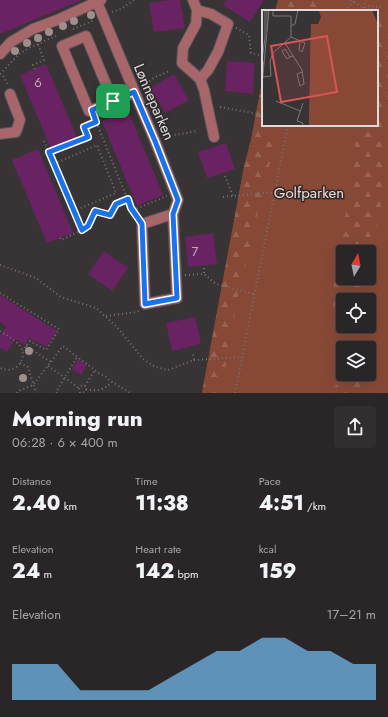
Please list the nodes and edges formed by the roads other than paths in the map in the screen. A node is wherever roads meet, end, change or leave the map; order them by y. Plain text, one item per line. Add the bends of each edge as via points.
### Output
1 (193, 0) edge
2 (99, 1) edge
3 (197, 10) junction
4 (0, 54) edge
5 (200, 79) junction
6 (134, 92) junction
7 (10, 94) dead end
8 (113, 101) junction
9 (0, 134) edge
10 (214, 137) dead end
11 (173, 214) junction

1 - 3 street
2 - 4 street via 33,29 11,42
2 - 6 street, Lønneparken
3 - 5 street via 196,24 183,48 182,63
3 - 5 street via 211,14 228,24 218,52
5 - 10 street
6 - 8 street
6 - 11 street, Lønneparken via 178,200
7 - 9 street via 20,120 16,132
8 - 8 street via 86,36 62,46 89,111
11 - 11 street, Lønneparken via 142,224 145,304 177,298

